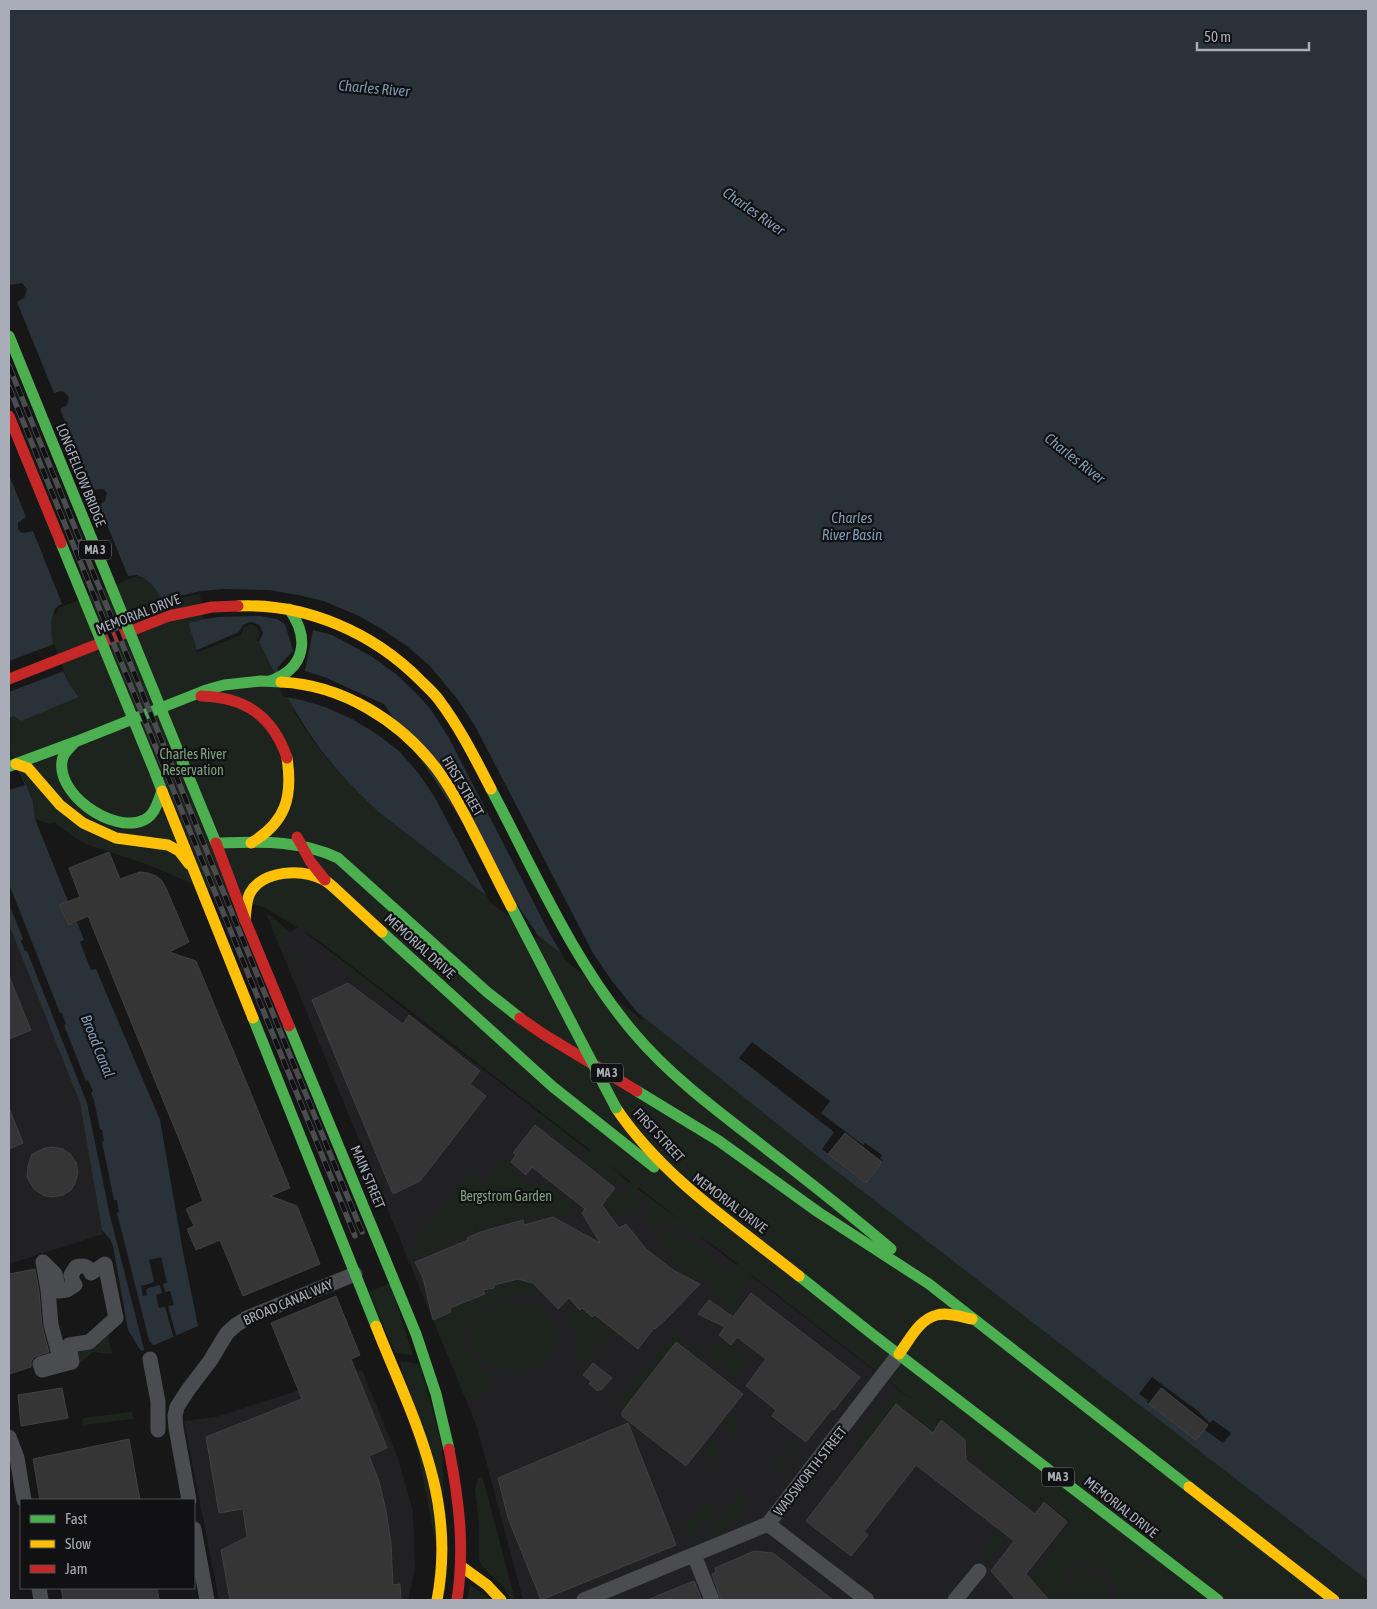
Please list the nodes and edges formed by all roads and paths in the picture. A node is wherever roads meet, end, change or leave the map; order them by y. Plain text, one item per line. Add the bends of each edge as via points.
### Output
1 (9, 336) edge
2 (9, 416) edge
3 (289, 609) junction
4 (9, 679) edge
5 (270, 680) junction
6 (183, 698) junction
7 (75, 742) junction
8 (183, 763) joint
9 (12, 765) edge
10 (162, 791) junction
11 (286, 803) junction
12 (216, 843) junction
13 (251, 843) junction
14 (301, 844) junction
15 (193, 869) junction
16 (325, 880) junction
17 (245, 920) junction
18 (717, 1211) junction
19 (355, 1274) junction
20 (929, 1284) junction
21 (972, 1319) junction
22 (899, 1354) junction
23 (150, 1359) dead end
24 (40, 1364) joint
25 (158, 1430) dead end
26 (9, 1437) edge
27 (24, 1499) edge
28 (189, 1499) edge
29 (768, 1524) junction
30 (195, 1534) edge
31 (694, 1555) junction
32 (462, 1566) junction
33 (979, 1570) dead end
34 (207, 1600) edge
35 (437, 1600) edge
36 (457, 1600) edge
37 (501, 1600) edge
38 (584, 1600) edge
39 (712, 1600) edge
40 (866, 1600) edge
41 (955, 1600) edge
42 (1218, 1600) edge
43 (1334, 1600) edge

1 - 8 main road, LONGFELLOW BRIDGE / MA 3, bridge
2 - 10 main road, MA 3, bridge
3 - 4 main road, MEMORIAL DRIVE via 256,605 194,609
3 - 5 main road via 301,631 301,653 291,669
3 - 20 main road, MEMORIAL DRIVE via 329,620 372,641 406,665 438,698 462,734 576,952 640,1039 725,1117 838,1204
5 - 6 main road, FIRST STREET / MA 3 via 223,685
5 - 18 main road, FIRST STREET / MA 3, bridge via 304,684 349,699 382,717 410,738 428,758 451,790 616,1108 651,1152
6 - 7 main road, FIRST STREET / MA 3
6 - 11 main road via 226,698 250,709 270,724 287,757 290,781
7 - 9 main road, FIRST STREET
7 - 10 main road via 62,756 61,772 73,794 93,811 134,824 151,814
8 - 12 main road, MAIN STREET / MA 3
9 - 15 main road via 25,766 32,771 60,805 83,823 116,838 168,845 179,851
10 - 15 main road
11 - 13 main road via 272,828
11 - 14 main road via 291,825
12 - 13 main road, MEMORIAL DRIVE / MA 3
12 - 17 main road, MAIN STREET
13 - 14 main road, MEMORIAL DRIVE / MA 3
14 - 16 main road
14 - 20 main road, MEMORIAL DRIVE / MA 3 via 323,850 342,861 476,983 524,1021 719,1141
15 - 19 main road
16 - 17 main road, MEMORIAL DRIVE via 296,873 268,878 250,893
16 - 18 main road, MEMORIAL DRIVE via 565,1098
17 - 32 main road, MAIN STREET via 425,1358 442,1414 457,1487
18 - 22 main road, MEMORIAL DRIVE / MA 3
19 - 28 street, BROAD CANAL WAY via 247,1318 227,1333 177,1407 176,1428
19 - 35 main road via 431,1466 443,1538
20 - 21 main road, MEMORIAL DRIVE / MA 3
21 - 22 main road via 944,1314 933,1316 921,1325
21 - 43 main road, MEMORIAL DRIVE / MA 3
22 - 29 street, WADSWORTH STREET
22 - 42 main road, MEMORIAL DRIVE / MA 3
23 - 25 street via 158,1402
24 - 24 street via 42,1370 72,1362 69,1345 89,1342 116,1318 105,1264 92,1273 84,1266 76,1267 71,1275 75,1285 59,1291 55,1274 43,1262 60,1358
26 - 27 street via 17,1458
29 - 31 street, WADSWORTH STREET
29 - 40 street
30 - 34 street
31 - 38 street, WADSWORTH STREET
31 - 39 street
32 - 36 main road, MAIN STREET
32 - 37 main road via 489,1586
33 - 41 street

